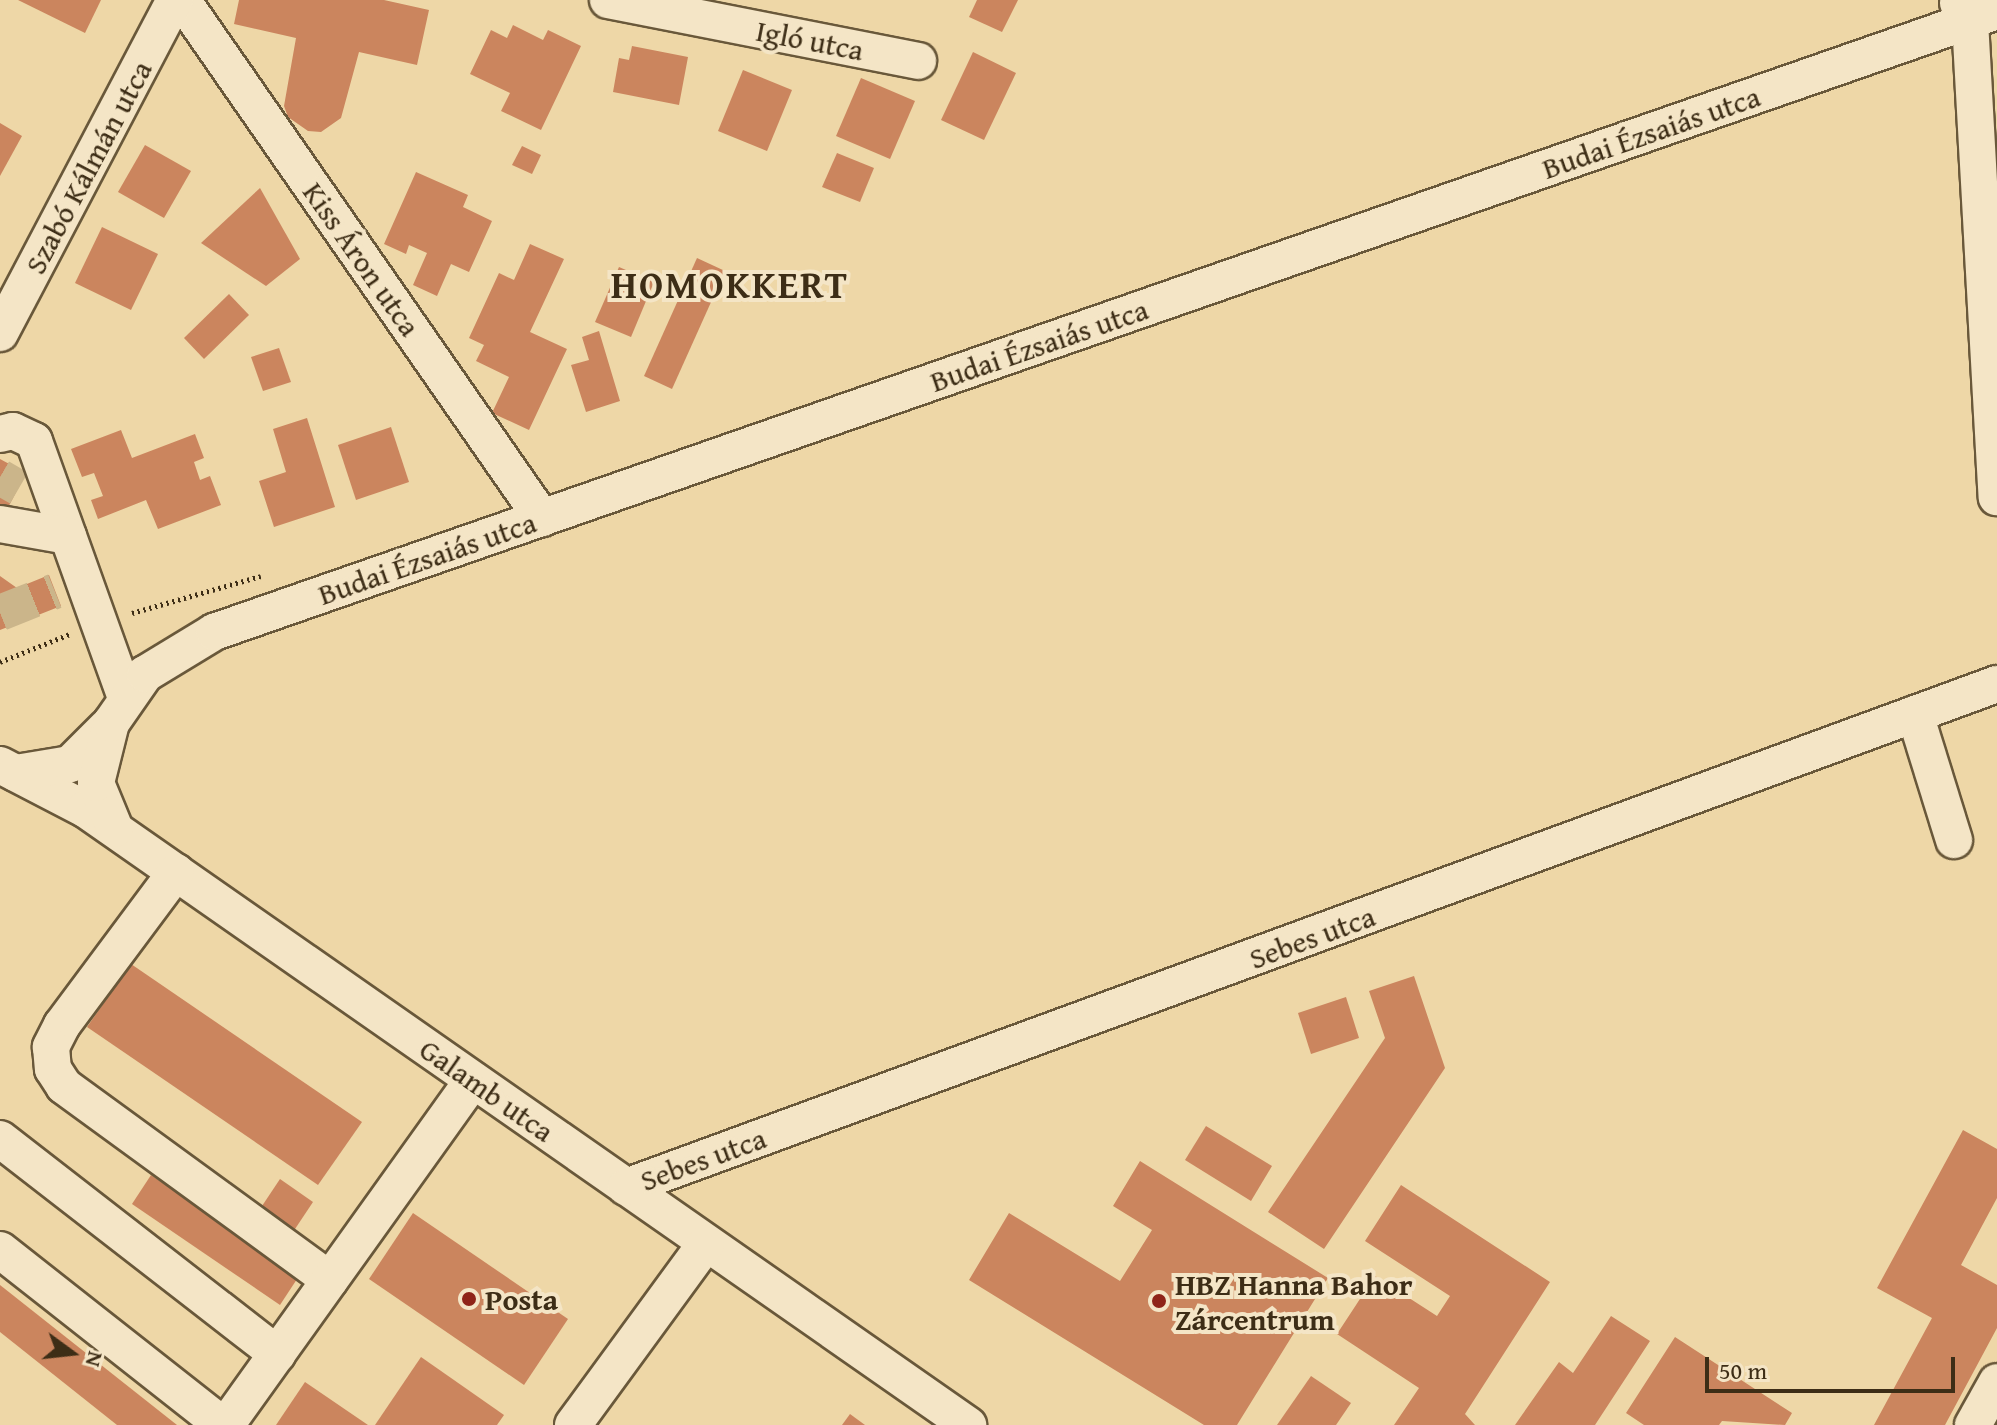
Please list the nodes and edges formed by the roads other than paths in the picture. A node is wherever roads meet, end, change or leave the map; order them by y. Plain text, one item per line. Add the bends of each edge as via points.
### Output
1 (175, 0) edge
2 (182, 0) edge
3 (608, 0) edge
4 (1974, 10) edge
5 (918, 61) dead end
6 (0, 333) edge
7 (0, 434) edge
8 (19, 488) tunnel mouth
9 (1997, 497) edge
10 (542, 518) junction
11 (64, 522) junction
12 (6, 536) edge
13 (1997, 684) edge
14 (118, 710) junction
15 (1915, 714) junction
16 (8, 769) edge
17 (115, 829) junction
18 (1954, 840) dead end
19 (176, 872) junction
20 (473, 1080) junction
21 (0, 1139) edge
22 (626, 1187) junction
23 (706, 1243) junction
24 (0, 1250) edge
25 (330, 1280) junction
26 (277, 1354) junction
27 (1997, 1382) edge
28 (224, 1425) edge
29 (573, 1425) edge
30 (968, 1425) edge
31 (1973, 1425) edge

1 - 6 street, Szabó Kálmán utca
2 - 10 street, Kiss Áron utca
3 - 5 street, Igló utca
4 - 9 street
4 - 10 street, Budai Ézsaiás utca
7 - 11 street via 13,431 34,441
8 - 11 street
10 - 14 street, Budai Ézsaiás utca via 214,632 145,674
11 - 12 street
11 - 14 street via 70,586 100,622
13 - 15 street, Sebes utca
14 - 16 street, Budai Ézsaiás utca via 70,764
14 - 17 street, Budai Ézsaiás utca via 96,783
15 - 18 street
15 - 22 street, Sebes utca
16 - 17 street, Galamb utca
17 - 19 street, Galamb utca
19 - 20 street, Galamb utca
19 - 25 street via 62,1025 51,1047 53,1069 64,1086
20 - 22 street, Galamb utca
20 - 25 street
21 - 26 street
22 - 23 street, Galamb utca
23 - 29 street
23 - 30 street, Galamb utca
24 - 28 street
25 - 26 street
26 - 28 street
27 - 31 street

